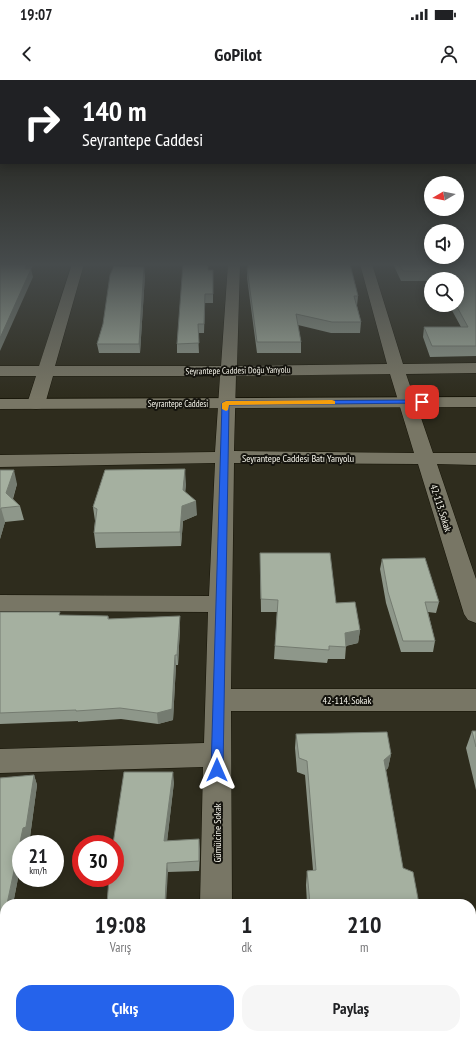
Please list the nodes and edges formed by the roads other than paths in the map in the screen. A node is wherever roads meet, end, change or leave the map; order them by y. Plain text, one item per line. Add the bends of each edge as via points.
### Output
1 (65, 309) edge
2 (231, 309) edge
3 (379, 309) edge
4 (396, 368) junction
5 (476, 368) edge
6 (228, 370) junction
7 (0, 371) edge
8 (46, 371) junction
9 (408, 402) junction
10 (476, 402) edge
11 (226, 403) junction
12 (0, 404) edge
13 (36, 404) junction
14 (224, 457) junction
15 (425, 459) junction
16 (476, 459) edge
17 (0, 461) edge
18 (0, 603) edge
19 (221, 604) junction
20 (476, 614) edge
21 (218, 700) junction
22 (476, 700) edge
23 (217, 755) junction
24 (0, 761) edge
25 (216, 899) edge

1 - 8 street
2 - 6 street, Gümülcine Sokak
3 - 4 street, 42-113. Sokak
4 - 5 street, Seyrantepe Caddesi Doğu Yanyolu
4 - 6 street, Seyrantepe Caddesi Doğu Yanyolu
4 - 9 street, 42-113. Sokak
6 - 8 street, Seyrantepe Caddesi Doğu Yanyolu
6 - 11 street, Gümülcine Sokak
7 - 8 street, Seyrantepe Caddesi Doğu Yanyolu
8 - 13 street
9 - 10 street, Seyrantepe Caddesi
9 - 11 street, Seyrantepe Caddesi
9 - 15 street, 42-113. Sokak
11 - 13 street, Seyrantepe Caddesi
11 - 14 street, Gümülcine Sokak
12 - 13 street, Seyrantepe Caddesi
14 - 15 street, Seyrantepe Caddesi Batı Yanyolu
14 - 17 street, Seyrantepe Caddesi Batı Yanyolu
14 - 19 street, Gümülcine Sokak
15 - 16 street, Seyrantepe Caddesi Batı Yanyolu
15 - 20 street, 42-113. Sokak
18 - 19 street
19 - 21 street, Gümülcine Sokak
21 - 22 street, 42-114. Sokak
21 - 23 street, Gümülcine Sokak
23 - 24 street
23 - 25 street, Gümülcine Sokak

